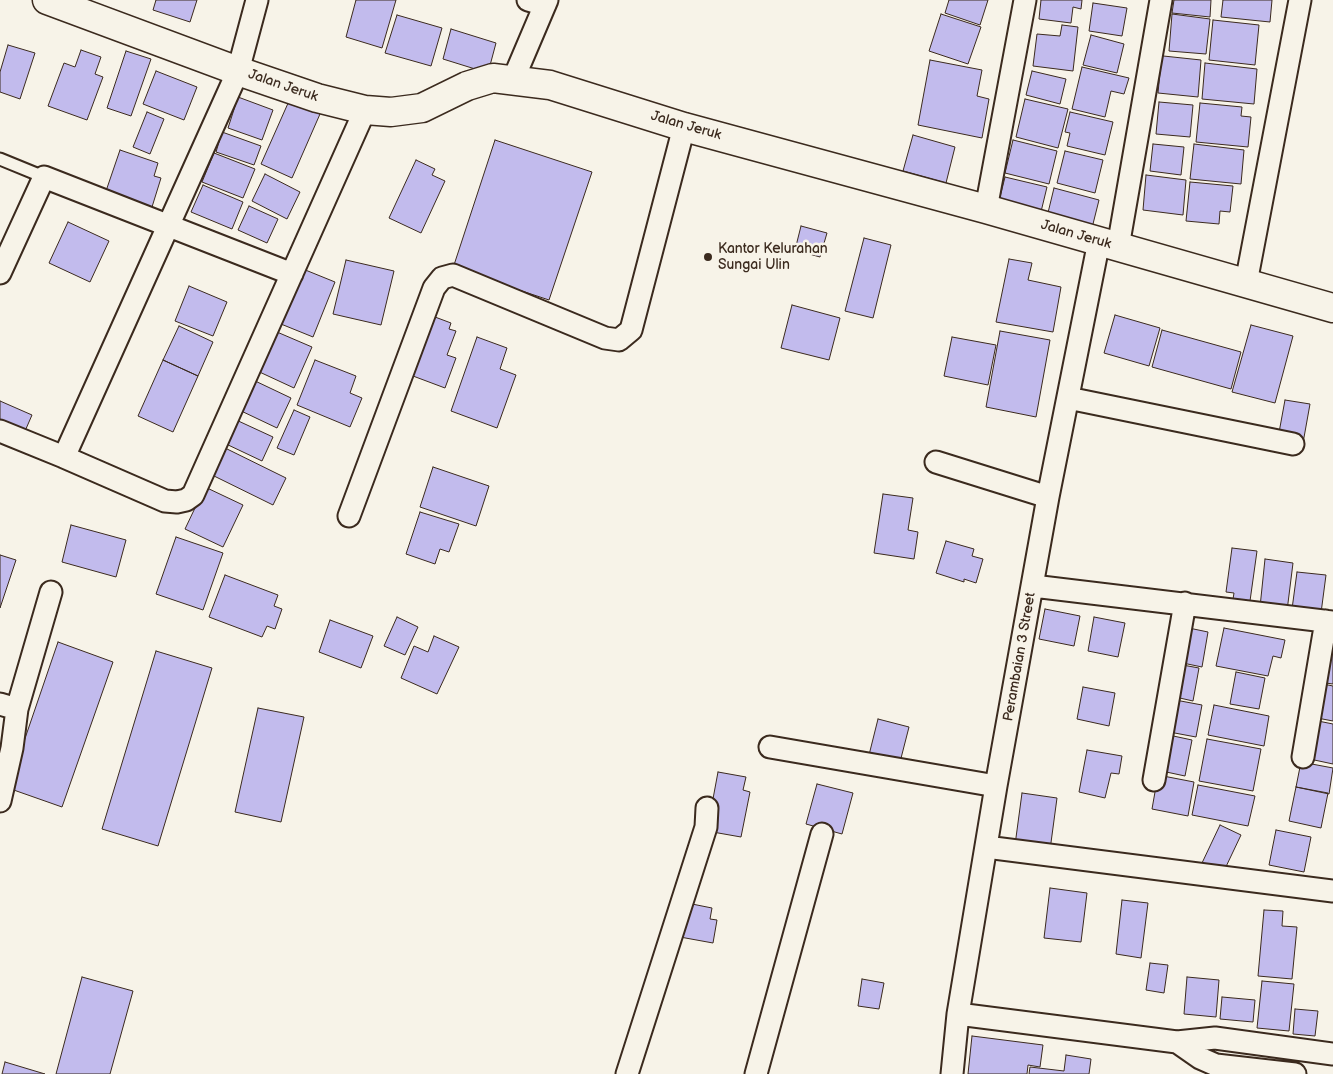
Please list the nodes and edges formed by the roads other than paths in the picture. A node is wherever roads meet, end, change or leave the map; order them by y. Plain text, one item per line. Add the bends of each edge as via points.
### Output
1 (46, 0) edge
2 (257, 0) edge
3 (1025, 0) edge
4 (1161, 0) edge
5 (1300, 0) edge
6 (540, 2) edge
7 (238, 70) junction
8 (513, 80) junction
9 (366, 110) junction
10 (684, 127) junction
11 (0, 159) edge
12 (44, 177) junction
13 (986, 209) junction
14 (168, 226) junction
15 (1108, 244) junction
16 (0, 273) edge
17 (292, 274) junction
18 (1246, 283) junction
19 (1333, 308) edge
20 (1068, 398) junction
21 (0, 431) edge
22 (1293, 444) dead end
23 (64, 457) junction
24 (936, 462) dead end
25 (1048, 497) junction
26 (349, 516) dead end
27 (1033, 586) junction
28 (51, 592) dead end
29 (1185, 603) junction
30 (1329, 621) edge
31 (8, 707) edge
32 (770, 747) dead end
33 (1303, 757) dead end
34 (1154, 780) dead end
35 (996, 786) junction
36 (0, 801) edge
37 (708, 808) dead end
38 (822, 834) dead end
39 (986, 848) junction
40 (1333, 891) edge
41 (958, 1014) junction
42 (1177, 1042) junction
43 (1333, 1054) edge
44 (627, 1074) edge
45 (756, 1074) edge
46 (952, 1074) edge
47 (1295, 1074) edge

1 - 7 street, Jalan Jeruk
2 - 7 street
3 - 13 street
4 - 15 street, Perambaian 3 Street
5 - 18 street
6 - 8 street
7 - 9 street, Jalan Jeruk via 317,98
7 - 14 street
8 - 9 street, Jalan Jeruk via 494,78 467,86 422,108 391,112
8 - 10 street, Jalan Jeruk via 550,84
9 - 17 street
10 - 13 street, Jalan Jeruk
10 - 26 street via 631,330 619,340 605,338 453,275 442,278 434,288
11 - 12 lane
12 - 14 street
12 - 16 street
13 - 15 street, Jalan Jeruk
14 - 17 street
14 - 23 street
15 - 18 street, Jalan Jeruk
15 - 20 street, Perambaian 3 Street
17 - 23 street via 193,495 177,502 166,501
18 - 19 street, Jalan Jeruk
20 - 22 street
20 - 25 street, Perambaian 3 Street
21 - 23 street
24 - 25 street
25 - 27 street, Perambaian 3 Street
27 - 29 street
27 - 35 street, Perambaian 3 Street
28 - 31 street
29 - 30 street
29 - 34 street
30 - 33 street
31 - 36 street via 12,748
32 - 35 street
35 - 39 street, Perambaian 3 Street
37 - 44 street via 706,826
38 - 45 street
39 - 40 street
39 - 41 street, Perambaian 3 Street
41 - 42 street
41 - 46 street, Perambaian 3 Street
42 - 43 street via 1215,1038
42 - 47 street via 1216,1065

